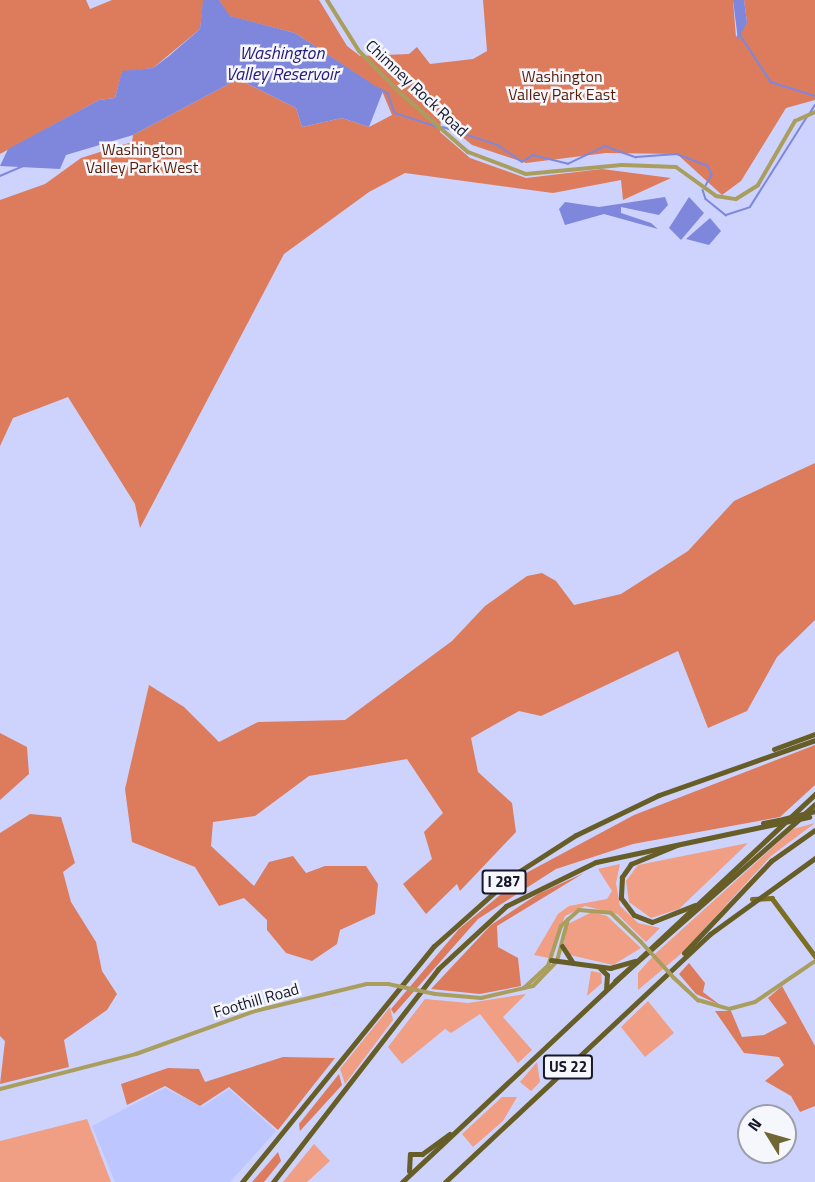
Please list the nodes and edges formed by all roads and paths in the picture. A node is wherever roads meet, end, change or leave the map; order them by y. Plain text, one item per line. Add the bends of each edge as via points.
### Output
1 (327, 0) edge
2 (811, 113) edge
3 (815, 734) edge
4 (815, 740) edge
5 (754, 759) junction
6 (815, 794) edge
7 (815, 804) edge
8 (815, 811) edge
9 (812, 817) edge
10 (777, 822) junction
11 (815, 830) edge
12 (678, 844) junction
13 (815, 858) edge
14 (774, 883) junction
15 (772, 898) junction
16 (752, 899) junction
17 (697, 904) junction
18 (568, 919) junction
19 (562, 946) junction
20 (815, 956) edge
21 (638, 960) junction
22 (554, 961) junction
23 (815, 961) edge
24 (574, 964) junction
25 (677, 964) junction
26 (598, 967) junction
27 (615, 981) junction
28 (601, 995) junction
29 (0, 1089) edge
30 (462, 1126) junction
31 (242, 1182) edge
32 (273, 1182) edge
33 (401, 1182) edge
34 (445, 1182) edge

1 - 2 street, Chimney Rock Road via 359,51 446,131 475,156 526,174 557,175 622,165 672,166 710,192 733,200 751,192 786,133
3 - 5 highway
4 - 5 highway, I 287
5 - 31 highway, I 287 via 595,825 489,894 420,963
6 - 17 highway, US 22
7 - 27 highway
8 - 10 highway, bridge
9 - 10 highway, I 287, bridge
10 - 12 highway, I 287
11 - 25 highway via 760,872
12 - 17 highway via 631,864 622,877 621,898 634,915 652,922
12 - 32 highway, I 287 via 567,873 478,928 438,969
13 - 14 highway, US 22
14 - 15 main road
14 - 16 highway, US 22
15 - 16 main road
15 - 20 main road
16 - 25 highway, US 22
17 - 21 highway, US 22
18 - 19 street, Foothill Road
18 - 22 street, Foothill Road
18 - 23 street, bridge via 584,909 602,909 705,1004 738,1008
19 - 22 street, Foothill Road
19 - 24 highway
21 - 26 highway
21 - 27 highway, US 22
22 - 24 highway
22 - 29 street, Foothill Road, bridge via 543,979 524,988 472,998 367,984 255,1011 136,1054
24 - 26 highway
25 - 34 highway, US 22
26 - 28 highway via 608,978
27 - 28 highway, US 22
28 - 30 highway, US 22
30 - 33 highway, US 22
30 - 33 highway via 422,1154 410,1154 412,1168

